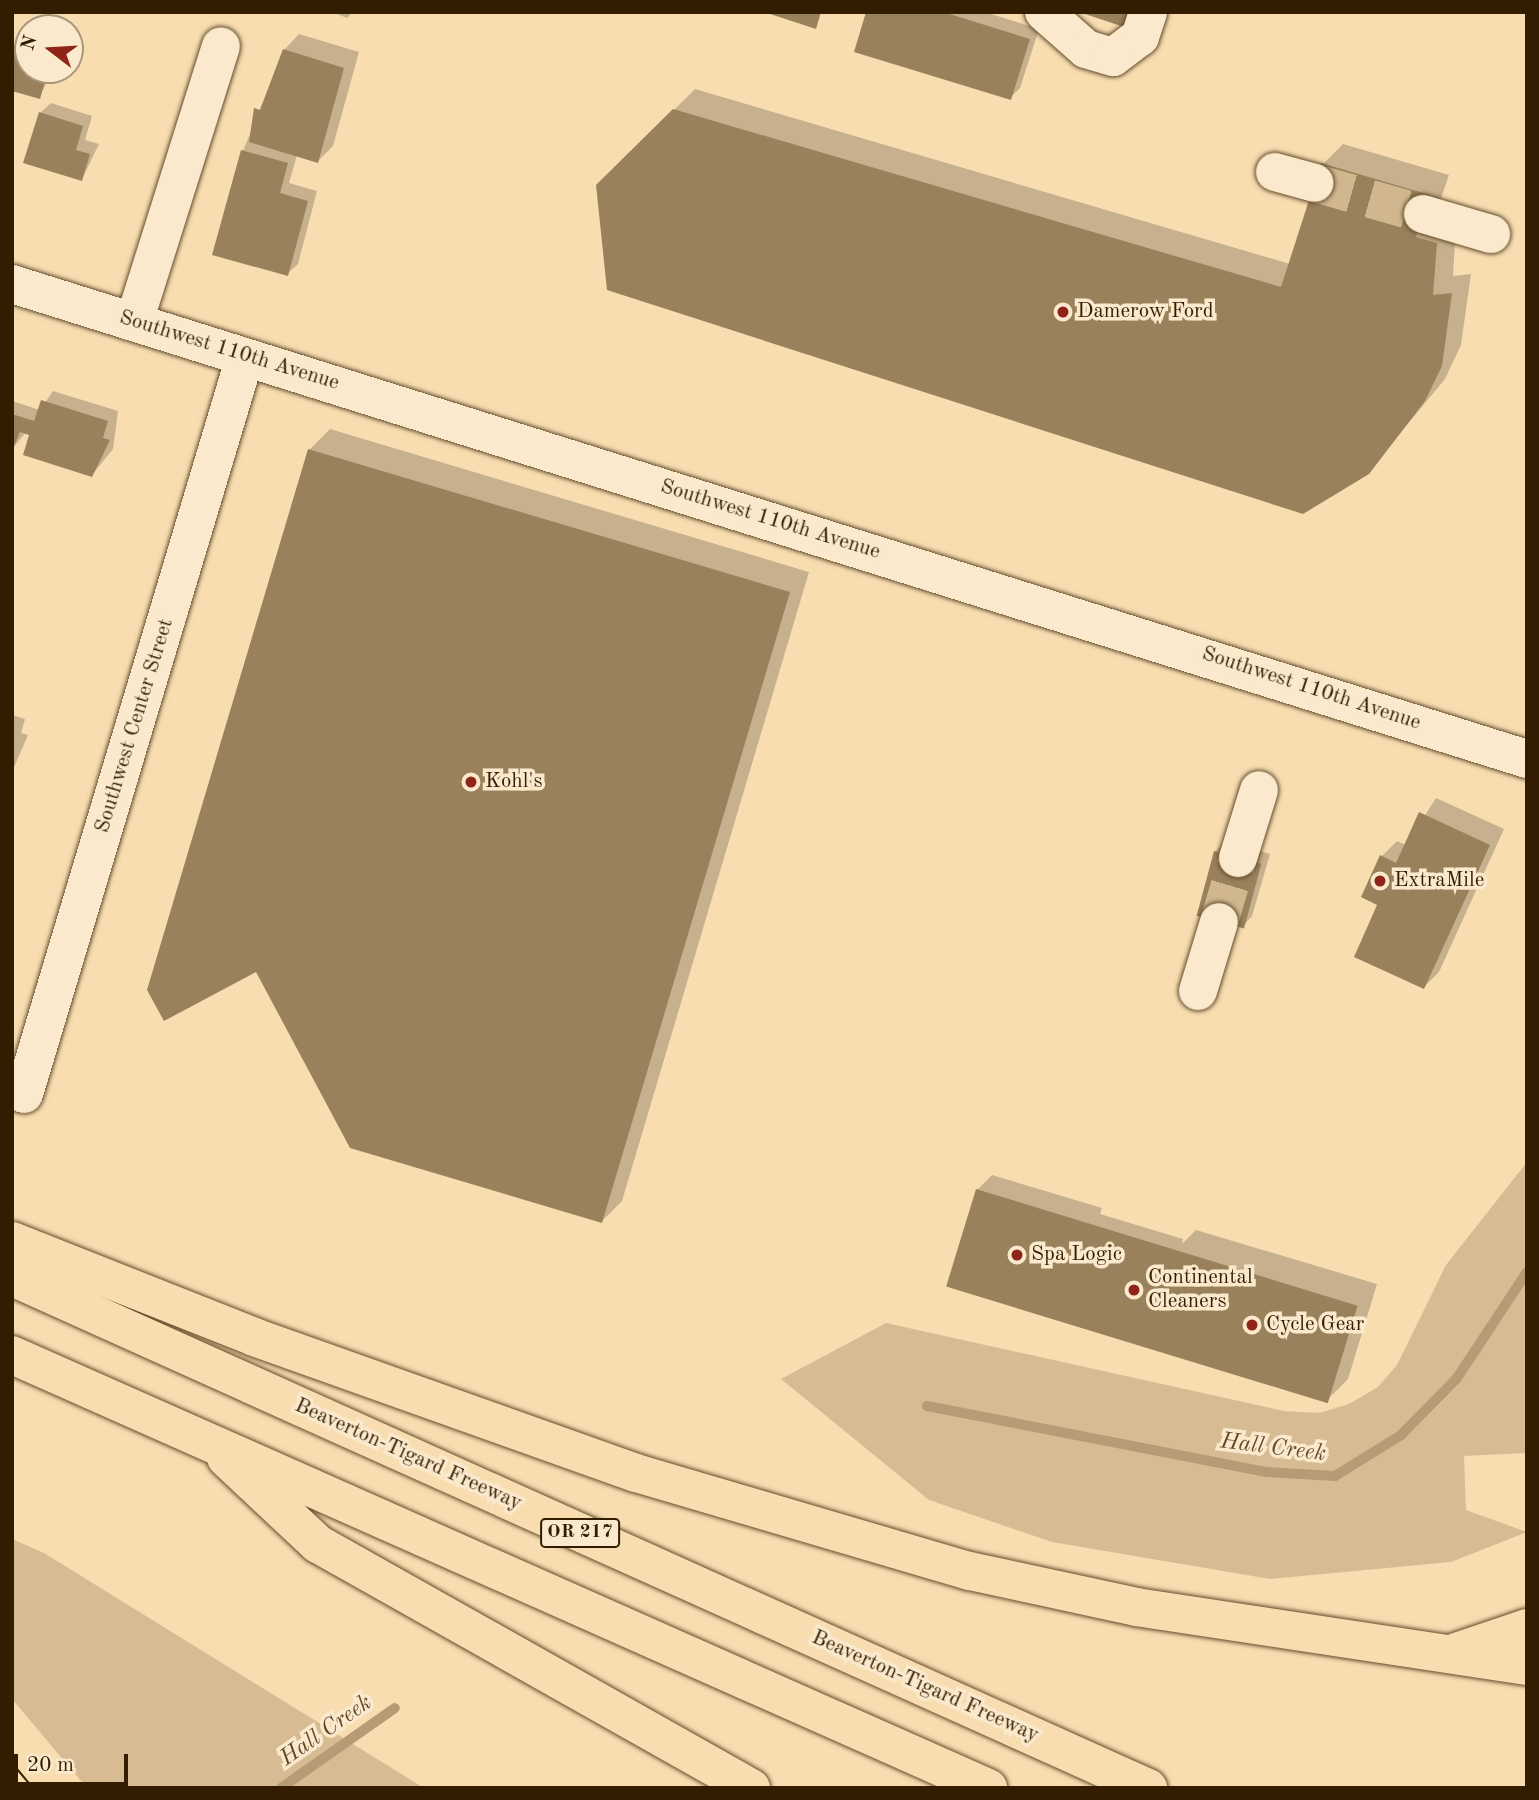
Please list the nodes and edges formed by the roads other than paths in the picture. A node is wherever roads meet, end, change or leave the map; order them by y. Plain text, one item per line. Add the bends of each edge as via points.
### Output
1 (1044, 12) edge
2 (1147, 12) edge
3 (221, 46) dead end
4 (1275, 172) dead end
5 (1315, 183) tunnel mouth
6 (1423, 214) tunnel mouth
7 (1491, 234) dead end
8 (12, 284) edge
9 (134, 322) junction
10 (245, 357) junction
11 (1527, 759) edge
12 (1259, 790) dead end
13 (1238, 858) tunnel mouth
14 (1219, 922) tunnel mouth
15 (1198, 991) dead end
16 (24, 1094) dead end
17 (12, 1241) edge
18 (12, 1277) edge
19 (12, 1355) edge
20 (204, 1437) junction
21 (1527, 1628) edge
22 (1449, 1655) junction
23 (1527, 1666) edge
24 (751, 1788) edge
25 (988, 1788) edge
26 (1148, 1788) edge

1 - 2 street via 1086,49 1113,57 1140,37
3 - 9 street
4 - 5 street
6 - 7 street
8 - 9 street, Southwest 110th Avenue
9 - 10 street, Southwest 110th Avenue
10 - 11 street, Southwest 110th Avenue
10 - 16 street, Southwest Center Street
12 - 13 street
14 - 15 street
17 - 22 highway via 254,1337 741,1507 970,1571 1136,1607
18 - 26 highway, Beaverton-Tigard Freeway / OR 217
19 - 20 highway
20 - 24 highway via 318,1544
20 - 25 highway
21 - 22 highway
22 - 23 highway

